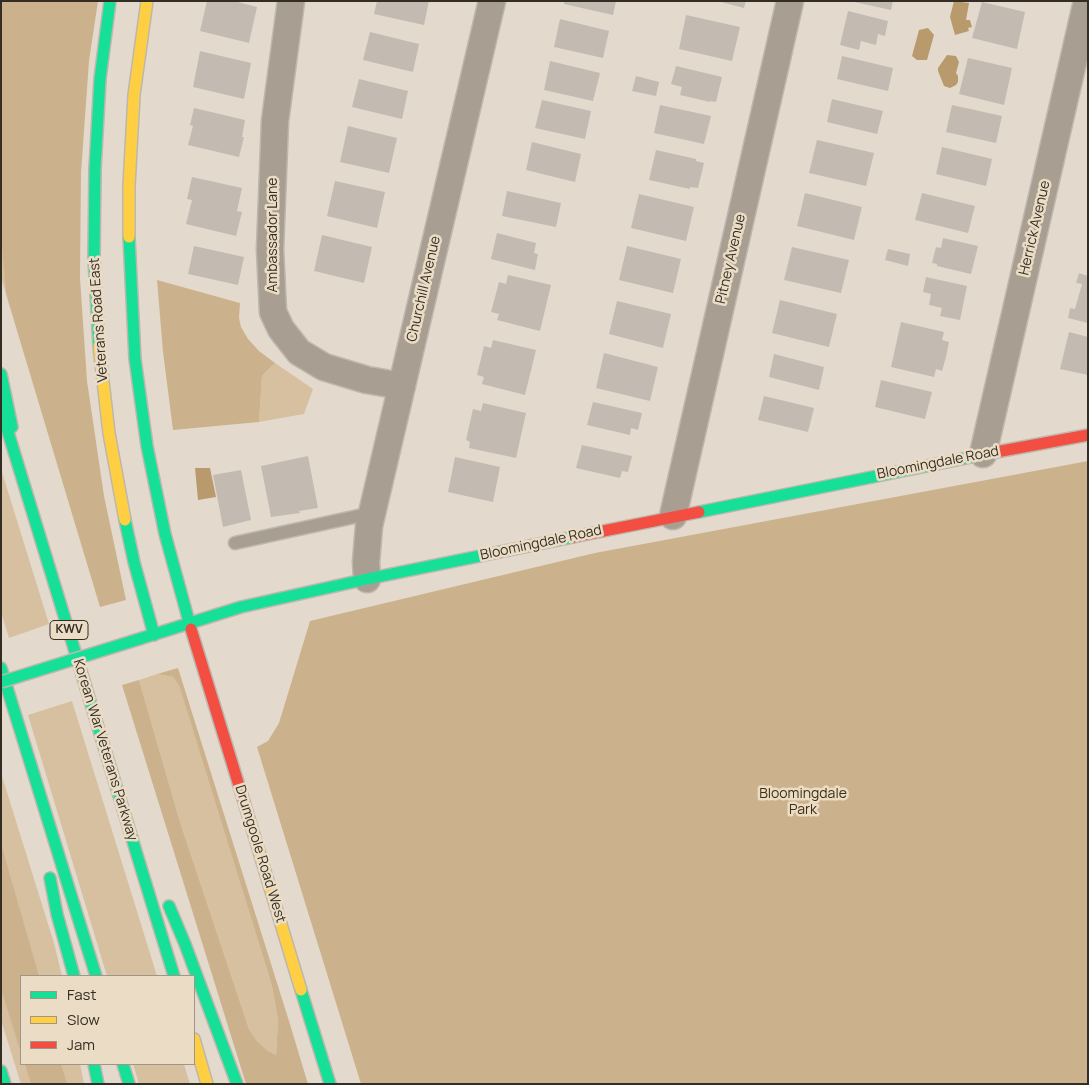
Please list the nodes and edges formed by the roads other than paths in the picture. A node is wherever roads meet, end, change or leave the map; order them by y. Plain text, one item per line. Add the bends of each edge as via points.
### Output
1 (110, 1) edge
2 (147, 1) edge
3 (291, 1) edge
4 (492, 1) edge
5 (790, 1) edge
6 (1087, 1) edge
7 (1, 374) edge
8 (402, 386) junction
9 (1, 409) edge
10 (1088, 435) edge
11 (983, 454) junction
12 (22, 478) junction
13 (372, 513) junction
14 (673, 516) junction
15 (235, 543) dead end
16 (367, 579) junction
17 (189, 624) junction
18 (154, 635) junction
19 (1, 668) edge
20 (1, 682) edge
21 (21, 732) junction
22 (115, 781) junction
23 (42, 837) dead end
24 (47, 866) dead end
25 (154, 872) dead end
26 (166, 899) dead end
27 (74, 975) edge
28 (96, 975) edge
29 (174, 975) edge
30 (195, 1043) edge
31 (94, 1065) edge
32 (122, 1065) edge
33 (1, 1071) edge
34 (5, 1084) edge
35 (98, 1084) edge
36 (129, 1084) edge
37 (207, 1084) edge
38 (238, 1084) edge
39 (330, 1084) edge

1 - 18 main road, Veterans Road East via 100,79 95,169 94,258 98,327 116,476
2 - 17 main road via 134,95 129,186 132,316 147,446 165,534
3 - 8 street, Ambassador Lane via 275,121 270,250 273,312 281,329 299,352 324,367
4 - 8 street, Churchill Avenue
5 - 14 street, Pitney Avenue
6 - 11 street, Herrick Avenue
7 - 12 main road
8 - 13 street, Churchill Avenue
9 - 12 main road, Korean War Veterans Parkway / KWV
10 - 11 main road, Bloomingdale Road
11 - 14 main road, Bloomingdale Road
12 - 22 main road, Korean War Veterans Parkway / KWV
13 - 15 lane
13 - 16 street, Churchill Avenue
14 - 16 main road, Bloomingdale Road
16 - 17 main road, Bloomingdale Road via 241,607
17 - 18 main road, Bloomingdale Road
17 - 39 main road, Drumgoole Road West
18 - 20 main road, Bloomingdale Road, bridge
19 - 21 main road
21 - 23 main road
21 - 28 main road
22 - 25 main road
22 - 29 main road, Korean War Veterans Parkway / KWV
24 - 27 main road via 56,914
26 - 38 main road
30 - 37 main road
31 - 35 main road
32 - 36 main road
33 - 34 main road

